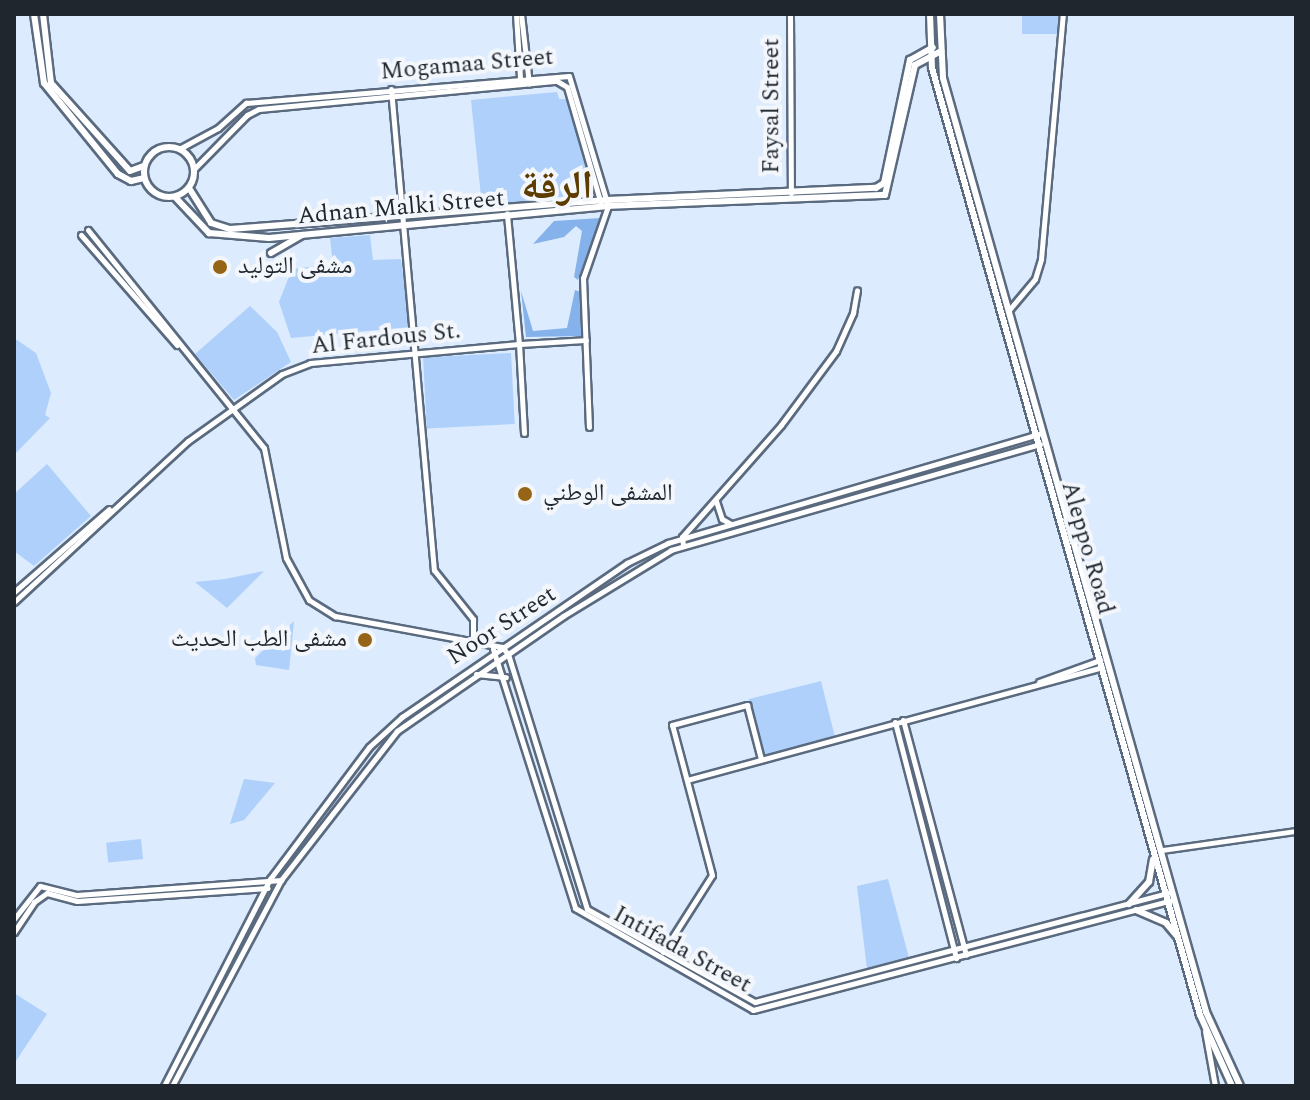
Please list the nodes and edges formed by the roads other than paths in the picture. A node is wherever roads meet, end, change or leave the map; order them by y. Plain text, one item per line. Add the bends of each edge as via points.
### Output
1 (34, 14) edge
2 (43, 14) edge
3 (519, 14) edge
4 (790, 14) edge
5 (930, 14) edge
6 (940, 14) edge
7 (1063, 14) edge
8 (940, 48) junction
9 (930, 51) junction
10 (528, 76) junction
11 (520, 77) junction
12 (529, 84) junction
13 (520, 85) junction
14 (391, 89) junction
15 (392, 97) junction
16 (179, 149) junction
17 (106, 153) junction
18 (144, 166) junction
19 (194, 169) junction
20 (144, 178) junction
21 (189, 188) junction
22 (791, 195) junction
23 (175, 197) junction
24 (604, 204) junction
25 (507, 213) junction
26 (402, 222) junction
27 (88, 230) dead end
28 (307, 233) junction
29 (81, 235) dead end
30 (271, 253) dead end
31 (857, 290) dead end
32 (1009, 310) junction
33 (586, 340) junction
34 (519, 344) junction
35 (177, 345) junction
36 (415, 353) junction
37 (232, 407) junction
38 (589, 427) dead end
39 (524, 433) dead end
40 (1040, 433) junction
41 (1043, 443) junction
42 (716, 501) junction
43 (113, 507) junction
44 (732, 524) junction
45 (682, 537) junction
46 (668, 543) junction
47 (683, 545) junction
48 (671, 550) junction
49 (14, 592) edge
50 (14, 602) edge
51 (473, 641) junction
52 (491, 645) junction
53 (502, 647) junction
54 (495, 651) junction
55 (508, 654) junction
56 (500, 659) junction
57 (1101, 664) junction
58 (475, 674) junction
59 (506, 677) junction
60 (903, 720) junction
61 (895, 722) junction
62 (761, 759) junction
63 (687, 780) junction
64 (1296, 831) edge
65 (1158, 851) junction
66 (270, 879) junction
67 (281, 880) junction
68 (266, 888) junction
69 (276, 888) junction
70 (1171, 896) junction
71 (1129, 904) junction
72 (1136, 910) junction
73 (14, 919) edge
74 (14, 932) edge
75 (1178, 938) junction
76 (964, 948) junction
77 (663, 952) junction
78 (955, 954) junction
79 (966, 955) junction
80 (1204, 1027) junction
81 (164, 1086) edge
82 (172, 1086) edge
83 (1215, 1086) edge
84 (1232, 1086) edge
85 (1240, 1086) edge

1 - 17 main road via 44,83
2 - 17 main road via 51,83
3 - 10 main road
3 - 11 main road
4 - 22 main road, Faysal Street
5 - 9 main road, Aleppo Road
6 - 8 main road, Aleppo Road
7 - 32 main road via 1041,259 1035,279
8 - 9 main road
8 - 32 main road, Aleppo Road via 943,78
9 - 22 main road, Adnan Malki Street via 915,55 908,67 883,186
9 - 22 main road, Adnan Malki Street via 913,70 885,195
9 - 40 main road, Aleppo Road
10 - 11 main road, Mogamaa Street
10 - 12 main road
10 - 24 main road, Mogamaa Street via 569,76
11 - 13 main road
11 - 14 main road, Mogamaa Street
12 - 13 main road, Mogamaa Street
12 - 24 main road, Mogamaa Street via 557,81 567,87
13 - 15 main road, Mogamaa Street
14 - 15 main road
14 - 16 main road, Mogamaa Street via 246,103 218,128
15 - 19 main road, Mogamaa Street via 259,109
15 - 26 main road
16 - 18 main road via 158,149
16 - 19 main road
17 - 18 main road via 130,171
17 - 20 main road via 118,174 131,181
18 - 20 main road
19 - 21 main road
20 - 23 main road via 156,194
21 - 23 main road
21 - 26 main road, Adnan Malki Street via 211,223 220,228
22 - 24 main road, Adnan Malki Street
23 - 28 main road, Adnan Malki Street via 201,227 218,236
24 - 25 main road, Adnan Malki Street
24 - 33 main road, Mogamaa Street via 583,278
25 - 26 main road, Adnan Malki Street
25 - 34 main road
26 - 28 main road, Adnan Malki Street
26 - 36 main road
27 - 35 main road
28 - 30 main road
29 - 35 main road
31 - 42 main road via 836,351
32 - 40 main road, Aleppo Road
33 - 34 main road, Al Fardous St.
33 - 38 main road
34 - 36 main road, Al Fardous St.
34 - 39 main road
35 - 37 main road
36 - 37 main road, Al Fardous St. via 310,363 282,374
36 - 51 main road via 434,570 473,619
37 - 43 main road, Al Fardous St.
37 - 51 main road via 264,448 286,558 309,600 335,616
40 - 41 main road, Aleppo Road
40 - 44 main road, Noor Street
41 - 47 main road, Noor Street
41 - 57 main road, Aleppo Road
41 - 65 main road, Aleppo Road
42 - 44 main road via 722,519
42 - 45 main road
43 - 49 main road
43 - 50 main road
44 - 45 main road, Noor Street
45 - 46 main road, Noor Street
45 - 47 main road
46 - 48 main road
46 - 53 main road, Noor Street via 627,563
47 - 48 main road, Noor Street
48 - 55 main road, Noor Street
51 - 52 main road
52 - 53 main road
52 - 54 main road, Intifada Street
53 - 54 main road, Noor Street
53 - 55 main road, Intifada Street
54 - 56 main road, Intifada Street
54 - 66 main road, Noor Street via 390,726
55 - 56 main road, Noor Street
55 - 77 main road, Intifada Street via 581,904
56 - 58 main road, Noor Street
56 - 59 main road, Intifada Street
57 - 60 main road
57 - 65 main road, Aleppo Road
58 - 59 main road
58 - 67 main road, Noor Street via 375,753
59 - 78 main road, Intifada Street via 570,893 582,915 753,1010
60 - 61 main road
60 - 76 main road
61 - 62 main road
61 - 78 main road
62 - 63 main road
62 - 63 main road via 747,705 672,725
63 - 77 main road via 712,875
64 - 65 main road
65 - 70 main road, Aleppo Road
65 - 71 main road via 1154,872
66 - 67 main road
66 - 68 main road, Noor Street
66 - 73 main road via 77,895 40,886
67 - 69 main road, Noor Street
68 - 69 main road
68 - 74 main road via 77,901 47,893 34,902
68 - 81 main road, Noor Street
69 - 82 main road, Noor Street
70 - 71 main road, Intifada Street
70 - 72 main road, Intifada Street
70 - 75 main road, Aleppo Road
70 - 85 main road, Aleppo Road via 1206,1012
71 - 76 main road, Intifada Street
72 - 75 main road via 1166,923
72 - 79 main road, Intifada Street
75 - 80 main road, Aleppo Road
76 - 78 main road, Intifada Street
76 - 79 main road
77 - 78 main road, Intifada Street via 755,1002
78 - 79 main road, Intifada Street
80 - 83 main road
80 - 84 main road, Aleppo Road

